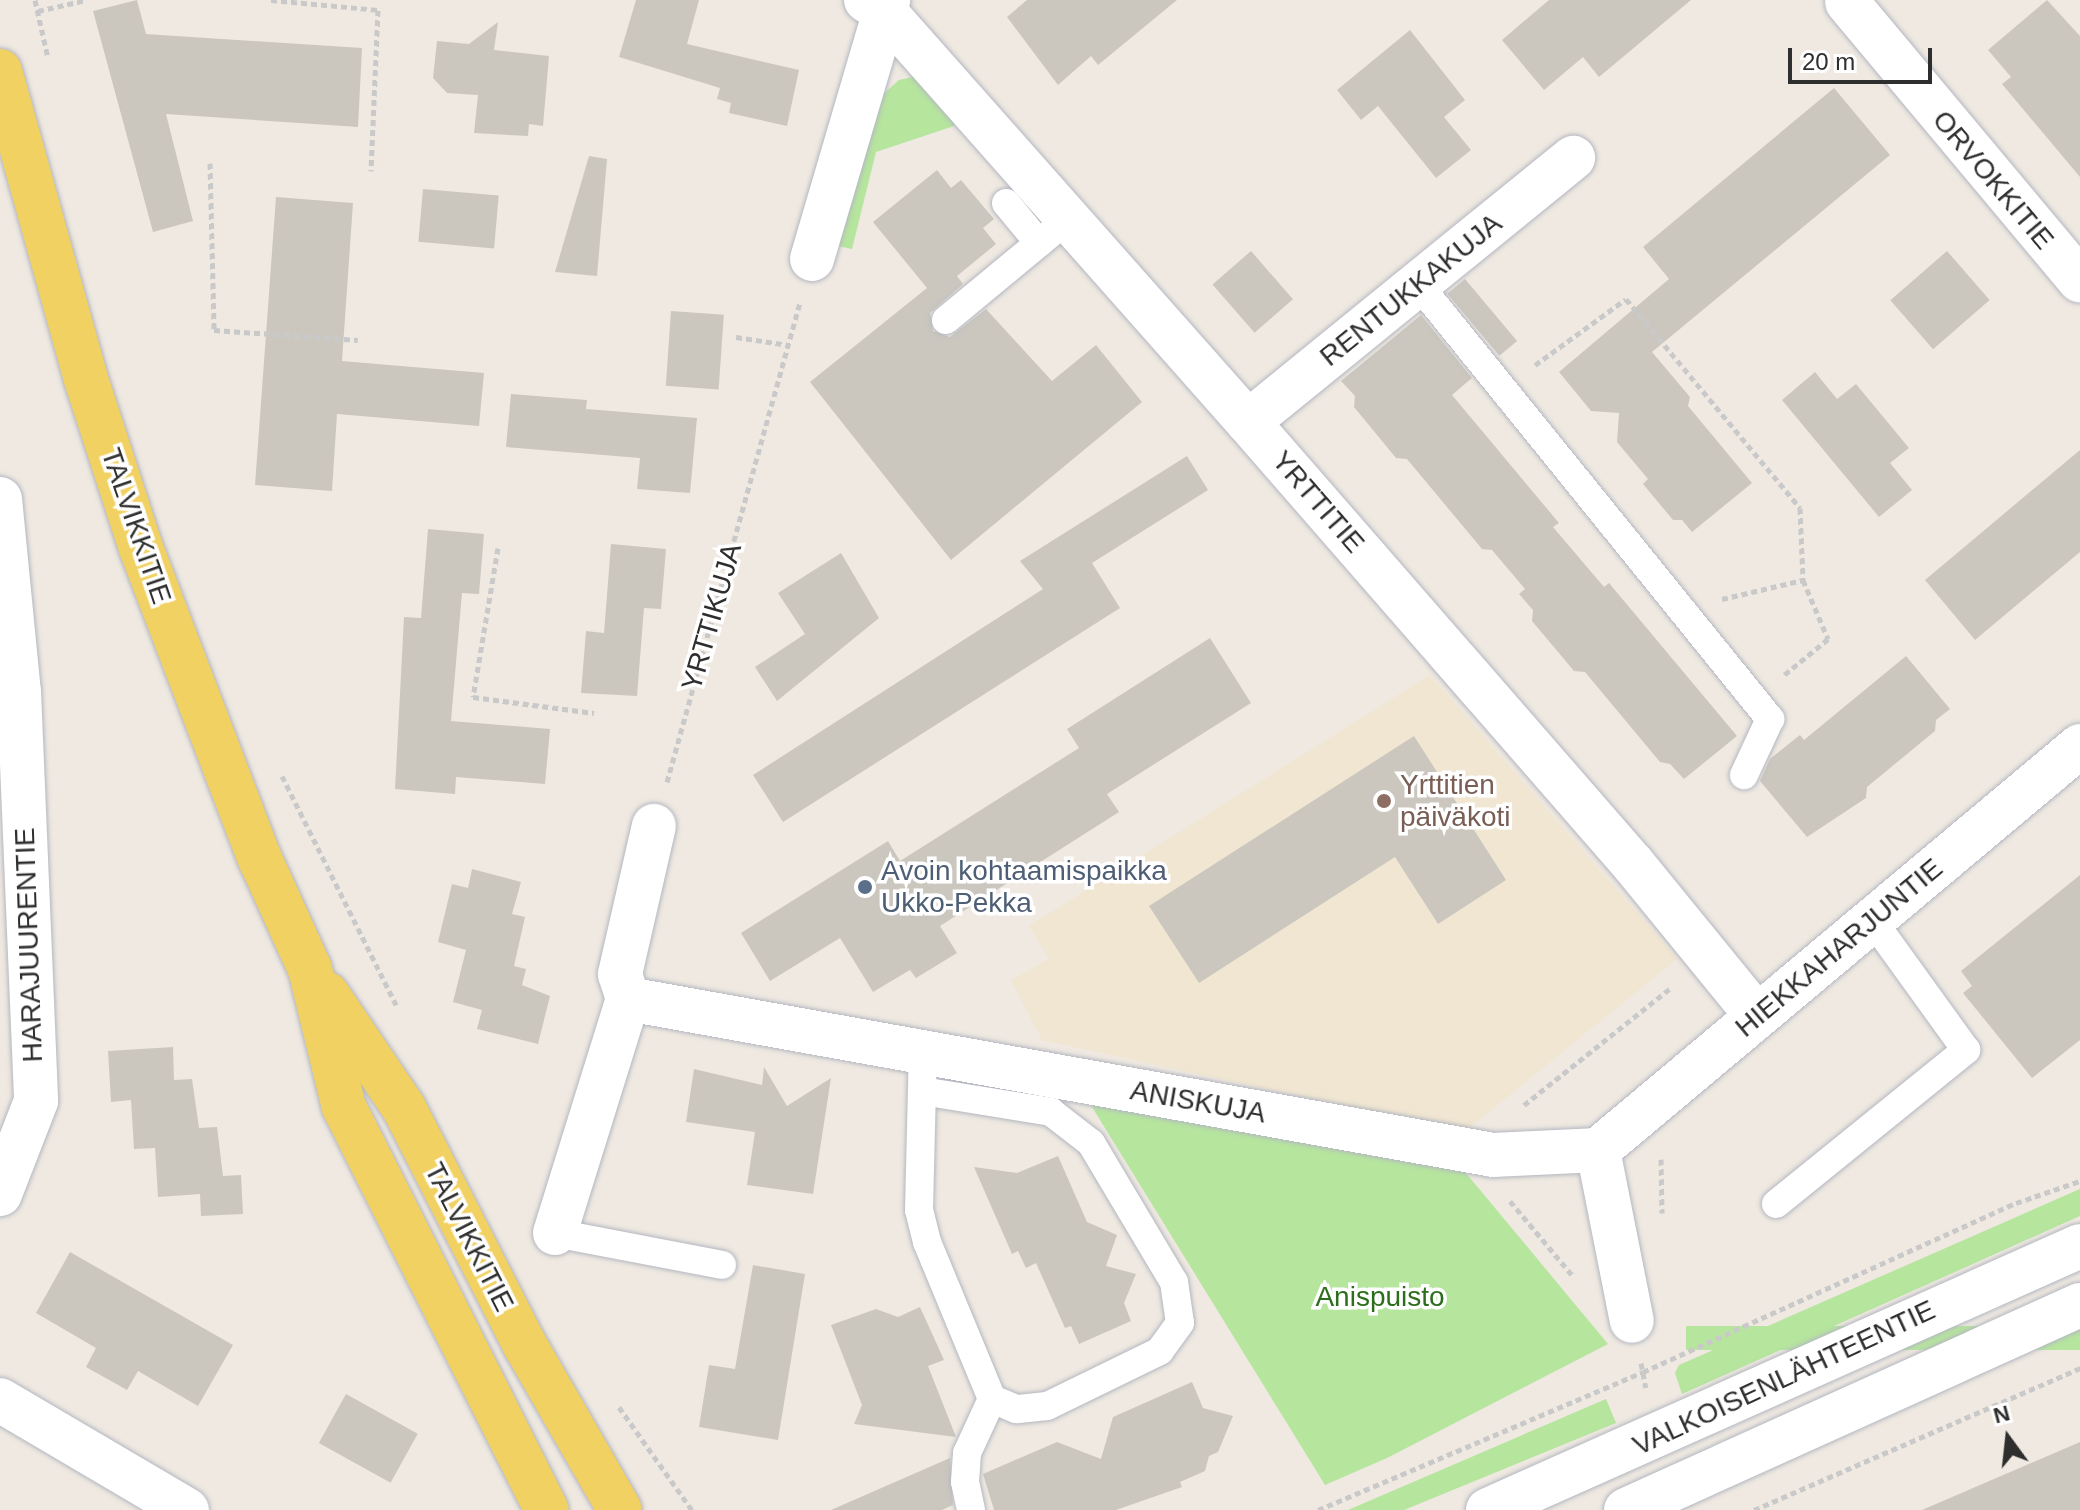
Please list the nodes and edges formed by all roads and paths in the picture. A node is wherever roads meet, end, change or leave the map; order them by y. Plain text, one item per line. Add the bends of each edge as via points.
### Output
1 (35, 0) edge
2 (86, 0) edge
3 (271, 0) edge
4 (1847, 2) dead end
5 (880, 4) edge
6 (38, 11) junction
7 (50, 70) dead end
8 (0, 71) edge
9 (1573, 158) dead end
10 (210, 163) dead end
11 (371, 171) dead end
12 (1006, 203) dead end
13 (1054, 231) junction
14 (812, 259) joint
15 (2080, 281) edge
16 (1418, 284) junction
17 (946, 320) dead end
18 (736, 337) dead end
19 (358, 340) dead end
20 (788, 345) junction
21 (1505, 387) junction
22 (1248, 422) junction
23 (0, 499) edge
24 (498, 548) dead end
25 (1803, 580) junction
26 (1681, 609) junction
27 (1754, 701) junction
28 (594, 713) dead end
29 (2080, 746) edge
30 (279, 767) dead end
31 (1744, 775) dead end
32 (654, 826) joint
33 (317, 854) dead end
34 (1873, 921) junction
35 (310, 969) junction
36 (628, 999) junction
37 (1757, 1016) junction
38 (923, 1072) junction
39 (1672, 1148) dead end
40 (1598, 1150) junction
41 (2080, 1181) edge
42 (0, 1194) edge
43 (1776, 1204) dead end
44 (1662, 1221) dead end
45 (555, 1233) joint
46 (2080, 1246) edge
47 (722, 1265) dead end
48 (2080, 1305) edge
49 (1632, 1321) joint
50 (2080, 1368) edge
51 (1643, 1372) junction
52 (992, 1399) junction
53 (0, 1400) edge
54 (1657, 1437) junction
55 (187, 1510) edge
56 (547, 1510) edge
57 (620, 1510) edge
58 (971, 1510) edge
59 (1318, 1510) edge
60 (1488, 1510) edge
61 (1626, 1510) edge
62 (1754, 1510) edge

1 - 6 path
2 - 6 path
3 - 11 path via 378,10
4 - 15 street, ORVOKKITIE
5 - 13 street, YRTTITIE
5 - 14 street
6 - 7 path
8 - 35 main road, TALVIKKITIE via 85,376 141,548 260,859
9 - 16 street, RENTUKKAKUJA
10 - 19 path via 214,330
12 - 13 lane
13 - 17 lane
13 - 22 street, YRTTITIE
14 - 20 path, YRTTIKUJA
16 - 21 lane
16 - 22 street, RENTUKKAKUJA
18 - 20 path
20 - 32 path, YRTTIKUJA
21 - 25 path via 1626,299 1800,508
21 - 26 lane
22 - 37 street, YRTTITIE via 1633,864
23 - 42 street, HARAJUURENTIE via 19,692 36,1101
24 - 28 path via 473,697
25 - 26 path
25 - 27 path via 1828,639
26 - 27 lane
27 - 31 lane via 1770,719
29 - 34 street, HIEKKAHARJUNTIE
30 - 33 path
32 - 36 street via 620,974
34 - 37 street, HIEKKAHARJUNTIE
34 - 43 lane via 1966,1050
35 - 56 main road, TALVIKKITIE via 344,1107
35 - 57 main road, TALVIKKITIE via 404,1108 525,1345
36 - 38 street, ANISKUJA
36 - 45 street
37 - 40 street, HIEKKAHARJUNTIE
38 - 40 street, ANISKUJA via 1493,1155
38 - 52 lane via 919,1210 927,1242
38 - 52 lane via 1051,1112 1091,1143 1174,1282 1180,1323 1160,1351 1047,1406 1016,1409
39 - 44 path via 1661,1158
40 - 49 street
41 - 51 path via 2016,1203
45 - 47 lane
46 - 54 street, VALKOISENLÄHTEENTIE
48 - 61 street, VALKOISENLÄHTEENTIE
49 - 51 path
50 - 62 path
51 - 54 path
51 - 59 path
52 - 58 lane via 967,1453 965,1482
53 - 55 street
54 - 60 street, VALKOISENLÄHTEENTIE

